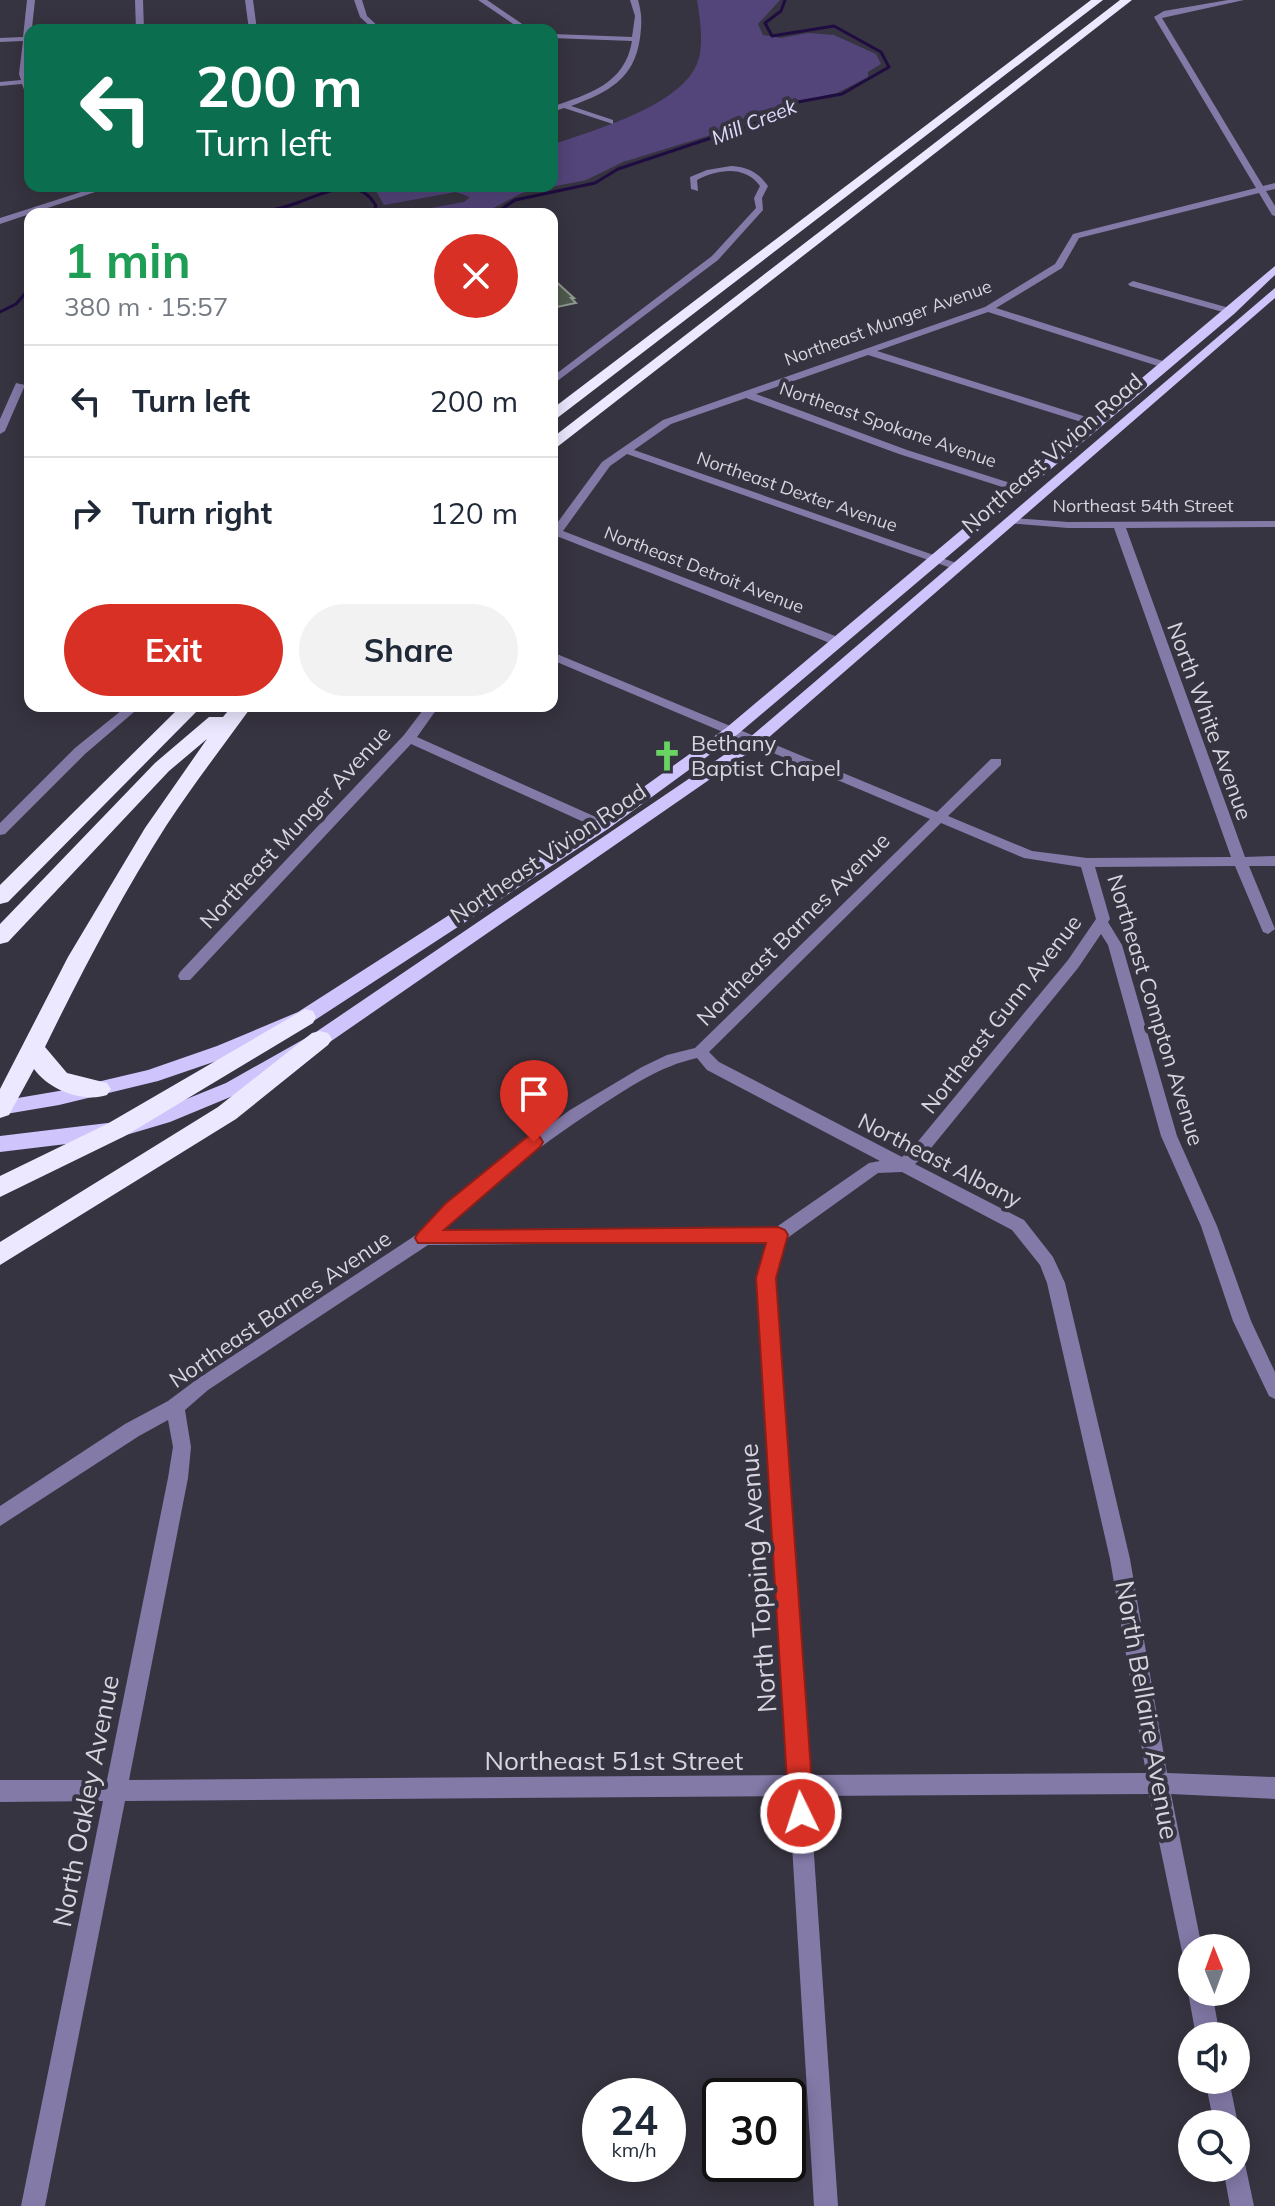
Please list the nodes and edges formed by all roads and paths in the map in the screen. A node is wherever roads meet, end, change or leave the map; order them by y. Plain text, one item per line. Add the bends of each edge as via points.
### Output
1 (31, 0) edge
2 (139, 0) edge
3 (249, 0) edge
4 (358, 0) edge
5 (482, 0) edge
6 (634, 0) edge
7 (1098, 0) edge
8 (1127, 0) edge
9 (1240, 0) edge
10 (29, 24) edge
11 (140, 24) edge
12 (252, 24) edge
13 (372, 24) edge
14 (518, 24) edge
15 (558, 36) edge
16 (24, 39) edge
17 (635, 39) junction
18 (0, 40) edge
19 (24, 82) edge
20 (0, 84) edge
21 (558, 102) edge
22 (564, 105) junction
23 (558, 108) edge
24 (610, 122) dead end
25 (1275, 186) edge
26 (695, 189) dead end
27 (1261, 190) junction
28 (89, 192) edge
29 (37, 208) edge
30 (24, 212) edge
31 (1275, 213) edge
32 (1, 219) edge
33 (1275, 269) edge
34 (1133, 284) dead end
35 (1275, 292) edge
36 (988, 309) junction
37 (1230, 311) junction
38 (866, 351) junction
39 (1165, 365) junction
40 (558, 377) edge
41 (20, 385) dead end
42 (746, 394) junction
43 (558, 412) edge
44 (1095, 423) junction
45 (0, 431) edge
46 (558, 441) edge
47 (625, 450) junction
48 (1019, 489) junction
49 (1011, 521) junction
50 (1275, 524) edge
51 (1119, 525) junction
52 (558, 530) edge
53 (558, 537) edge
54 (935, 559) junction
55 (958, 567) junction
56 (839, 642) junction
57 (558, 658) edge
58 (128, 712) edge
59 (186, 712) edge
60 (227, 712) edge
61 (237, 712) edge
62 (428, 712) edge
63 (732, 731) junction
64 (409, 738) junction
65 (755, 741) junction
66 (996, 762) dead end
67 (937, 817) junction
68 (602, 825) junction
69 (0, 831) edge
70 (1275, 861) edge
71 (1240, 862) junction
72 (1087, 863) junction
73 (0, 897) edge
74 (1101, 922) junction
75 (1268, 929) dead end
76 (0, 937) edge
77 (185, 976) dead end
78 (305, 1017) junction
79 (320, 1039) junction
80 (33, 1046) junction
81 (700, 1052) junction
82 (99, 1089) junction
83 (0, 1109) edge
84 (116, 1130) junction
85 (0, 1144) edge
86 (902, 1166) junction
87 (0, 1187) edge
88 (778, 1235) junction
89 (425, 1238) junction
90 (0, 1255) edge
91 (1275, 1391) edge
92 (175, 1407) junction
93 (1099, 1468) joint
94 (0, 1517) edge
95 (1158, 1783) junction
96 (799, 1787) junction
97 (1275, 1788) edge
98 (118, 1790) junction
99 (0, 1791) edge
100 (1188, 1934) edge
101 (1238, 2182) edge
102 (33, 2206) edge
103 (826, 2206) edge
104 (1242, 2206) edge

1 - 10 street
2 - 11 street
3 - 12 street
4 - 13 street
5 - 14 street
6 - 17 street via 639,11
7 - 43 highway
8 - 46 highway
9 - 27 street via 1158,17
15 - 17 street
16 - 18 street
17 - 22 street via 632,61 619,78 598,93
19 - 20 street
21 - 22 street
22 - 23 street
22 - 24 street
25 - 27 street, Northeast Munger Avenue
26 - 40 street via 693,179 718,169 749,171 764,186 760,208 715,258
27 - 31 street
27 - 36 street, Northeast Munger Avenue via 1076,236 1059,266
28 - 29 street
30 - 32 street
33 - 37 main road, Northeast Vivion Road
34 - 37 street
35 - 49 main road, Northeast Vivion Road
36 - 38 street, Northeast Munger Avenue
36 - 39 street
37 - 39 main road, Northeast Vivion Road
38 - 42 street, Northeast Munger Avenue
38 - 44 street
39 - 44 main road, Northeast Vivion Road
41 - 45 street
42 - 47 street, Northeast Munger Avenue via 667,422
42 - 48 street, Northeast Spokane Avenue
44 - 48 main road, Northeast Vivion Road
47 - 52 street, Northeast Munger Avenue via 606,464
47 - 54 street, Northeast Dexter Avenue
48 - 54 main road, Northeast Vivion Road
49 - 51 street, Northeast 54th Street
49 - 55 main road, Northeast Vivion Road
50 - 51 street, Northeast 54th Street
51 - 71 street, North White Avenue
53 - 56 street, Northeast Detroit Avenue
54 - 55 street, Northeast Dexter Avenue
54 - 56 main road, Northeast Vivion Road
55 - 65 main road, Northeast Vivion Road
56 - 63 main road, Northeast Vivion Road
57 - 63 street, Northeast Compton Avenue
58 - 69 street
59 - 73 highway
60 - 76 highway via 162,767
61 - 80 highway via 194,765 79,957
62 - 64 street, Northeast Munger Avenue
63 - 65 street, Northeast Compton Avenue
63 - 68 main road, Northeast Vivion Road
64 - 68 street
64 - 77 street, Northeast Munger Avenue
65 - 67 street, Northeast Compton Avenue
65 - 79 main road, Northeast Vivion Road
66 - 67 street, Northeast Barnes Avenue
67 - 72 street, Northeast Compton Avenue via 1029,855
67 - 81 street, Northeast Barnes Avenue
68 - 78 main road, Northeast Vivion Road
70 - 71 street
71 - 72 street
71 - 75 street, North White Avenue
72 - 74 street, Northeast Compton Avenue
74 - 86 street, Northeast Gunn Avenue via 1073,964
74 - 91 street, Northeast Compton Avenue via 1115,945 1169,1136
78 - 82 main road, Northeast Vivion Road via 224,1051
78 - 84 highway
79 - 84 main road, Northeast Vivion Road via 233,1088
79 - 90 highway via 227,1113
80 - 82 highway via 45,1070 68,1084
80 - 83 highway
81 - 86 street, Northeast Albany via 713,1066
81 - 89 street, Northeast Barnes Avenue via 652,1069 551,1130 505,1163
82 - 83 main road, Northeast Vivion Road
84 - 85 main road, Northeast Vivion Road
84 - 87 highway
86 - 88 street via 875,1167
86 - 93 street, Northeast Albany via 1018,1225 1047,1262
88 - 89 street
88 - 96 street, North Topping Avenue via 766,1278
89 - 92 street, Northeast Barnes Avenue
92 - 94 street, Northeast Barnes Avenue
92 - 98 street, North Oakley Avenue via 182,1447 178,1478
93 - 95 street, North Bellaire Avenue
95 - 96 street, Northeast 51st Street
95 - 97 street, Northeast 51st Street
95 - 100 street, North Bellaire Avenue
96 - 98 street, Northeast 51st Street
96 - 103 street, North Topping Avenue
98 - 99 street, Northeast 51st Street
98 - 102 street, North Oakley Avenue
101 - 104 street

